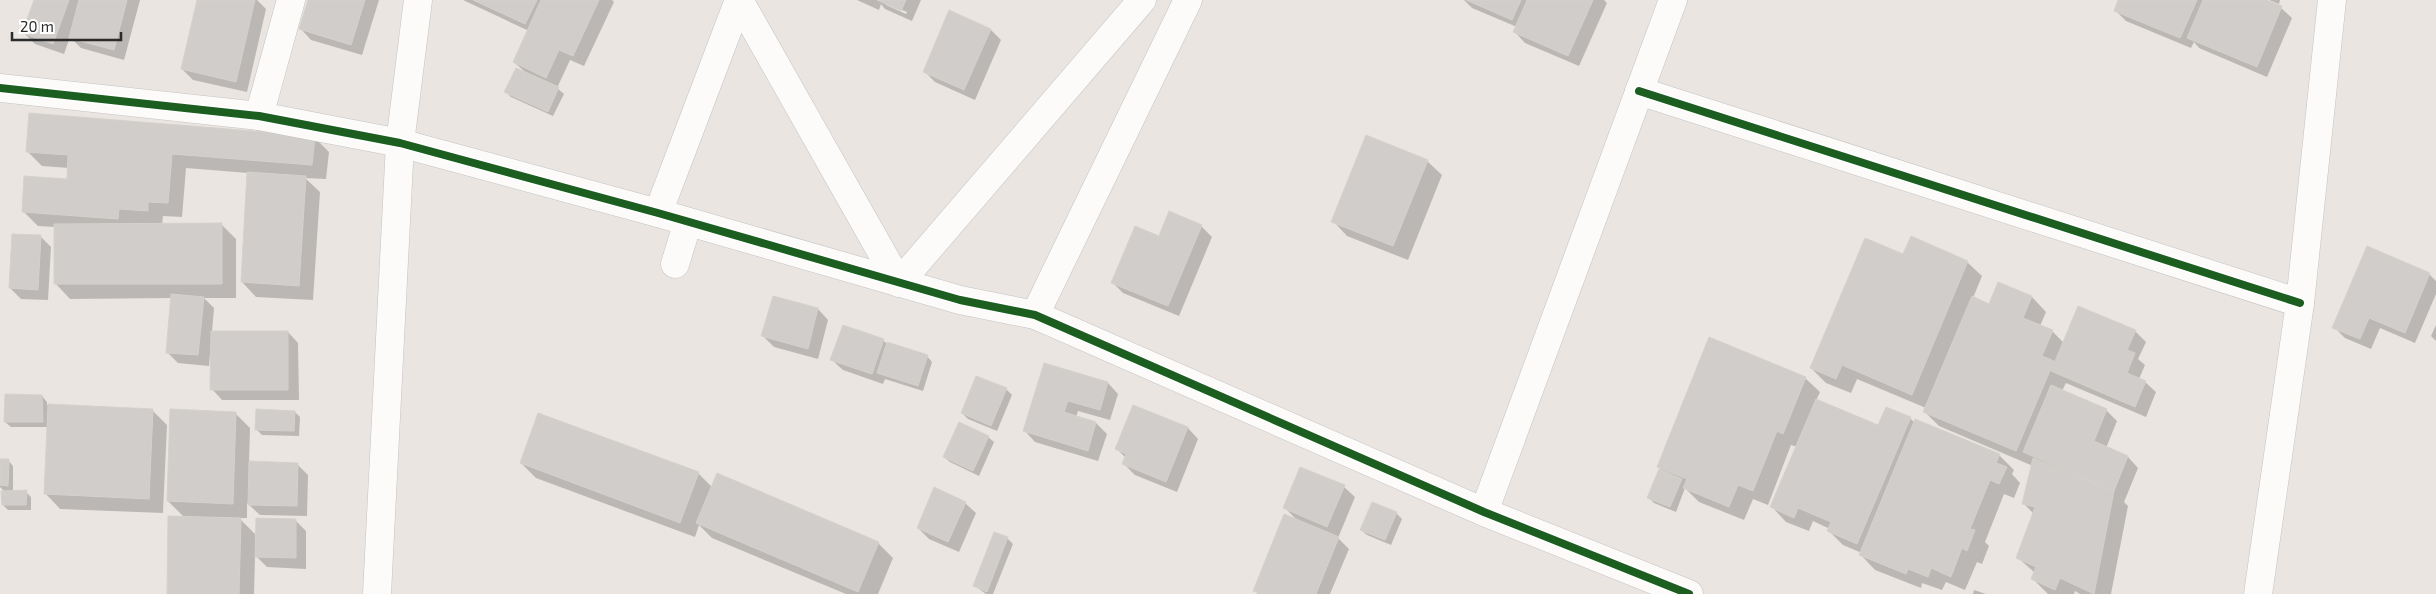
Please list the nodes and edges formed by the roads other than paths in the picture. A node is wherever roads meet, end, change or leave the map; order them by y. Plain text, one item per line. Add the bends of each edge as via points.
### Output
1 (291, 0) edge
2 (418, 0) edge
3 (739, 0) edge
4 (1142, 0) edge
5 (1188, 0) edge
6 (1673, 0) edge
7 (2332, 0) edge
8 (1639, 91) junction
9 (1, 94) edge
10 (259, 116) junction
11 (400, 143) junction
12 (658, 213) junction
13 (688, 222) junction
14 (675, 264) dead end
15 (899, 283) junction
16 (2300, 302) junction
17 (1035, 315) junction
18 (1484, 512) junction
19 (377, 594) edge
20 (1688, 594) edge
21 (2258, 594) edge

1 - 10 street
2 - 11 street
3 - 12 street
3 - 15 street
4 - 15 street
5 - 17 street
6 - 8 street
7 - 16 street
8 - 16 street
8 - 18 street
9 - 10 street
10 - 11 street
11 - 12 street
11 - 19 street
12 - 13 street
13 - 14 street
13 - 15 street
15 - 17 street via 960,300
16 - 21 street
17 - 18 street
18 - 20 street

